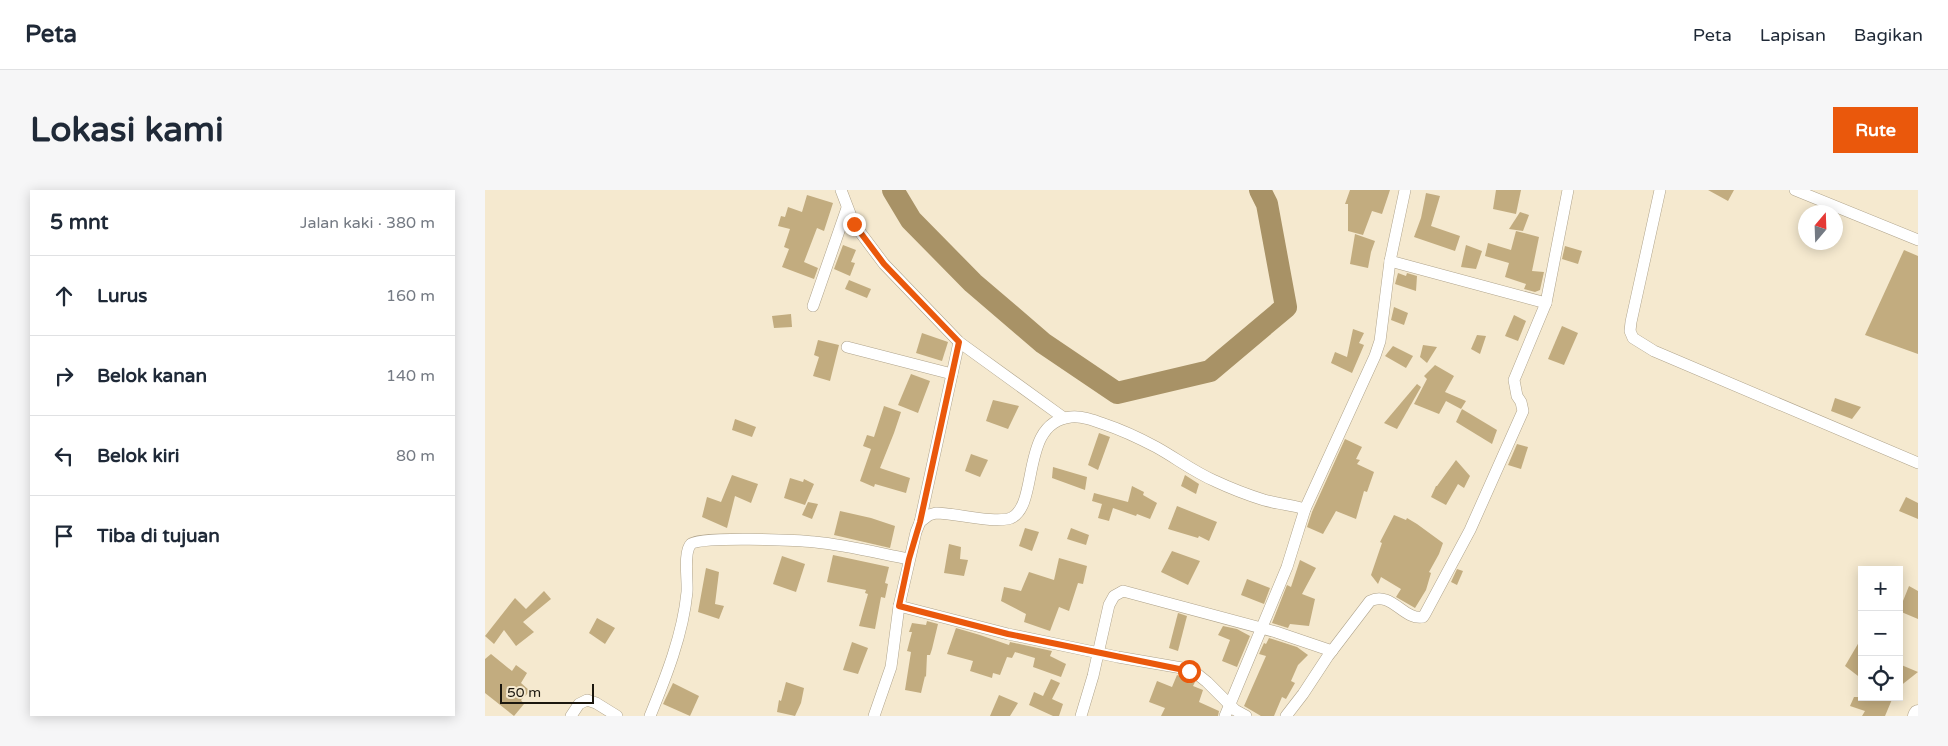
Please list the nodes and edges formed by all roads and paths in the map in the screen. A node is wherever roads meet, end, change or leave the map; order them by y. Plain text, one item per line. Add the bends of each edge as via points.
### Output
1 (841, 190) edge
2 (1405, 190) edge
3 (1568, 190) edge
4 (1660, 190) edge
5 (1795, 190) edge
6 (847, 208) junction
7 (1918, 239) edge
8 (1390, 261) junction
9 (1546, 302) junction
10 (813, 306) dead end
11 (959, 342) junction
12 (847, 347) dead end
13 (952, 374) junction
14 (1064, 418) junction
15 (1918, 463) edge
16 (1305, 509) junction
17 (920, 522) junction
18 (909, 559) junction
19 (899, 606) junction
20 (1261, 628) junction
21 (1332, 650) junction
22 (1099, 653) junction
23 (1227, 710) edge
24 (571, 716) edge
25 (617, 716) edge
26 (650, 716) edge
27 (874, 716) edge
28 (1081, 716) edge
29 (1246, 716) edge
30 (1286, 716) edge

1 - 6 street
2 - 8 street
3 - 9 street
4 - 15 street via 1631,322 1633,338 1654,351
5 - 7 street
6 - 10 street
6 - 11 street via 854,224 884,264
8 - 9 street
8 - 16 street via 1380,342
9 - 21 street via 1514,380 1523,411 1470,530 1425,614 1415,618 1388,601 1375,599
11 - 13 street
11 - 14 street
12 - 13 street
13 - 17 street
14 - 16 street via 1079,416 1120,430 1215,481 1266,500
14 - 17 street via 1045,431 1033,460 1023,502 1011,518 994,520 936,513
16 - 20 street via 1287,567
17 - 18 street
18 - 19 street
18 - 26 street via 816,542 732,540 695,541 690,544 687,592 679,634
19 - 22 street
19 - 27 street via 891,667
20 - 21 street
20 - 22 street via 1123,591 1114,596 1109,605
20 - 23 street
21 - 30 street
22 - 23 street via 1189,671 1207,682
22 - 28 street
23 - 29 street
24 - 25 street via 579,704 587,700

